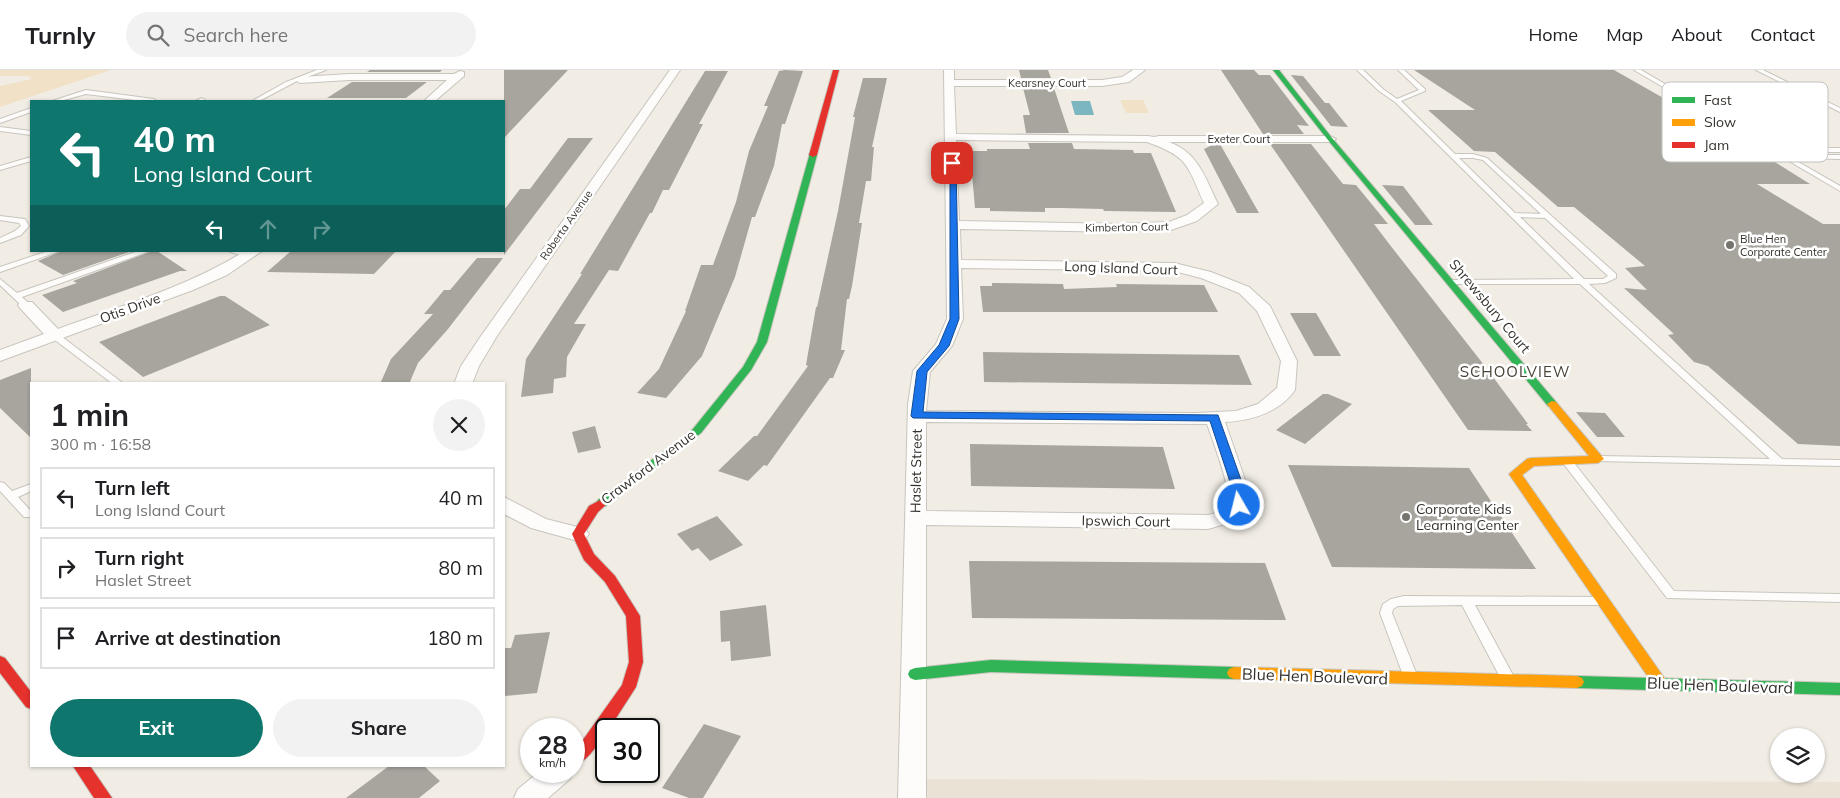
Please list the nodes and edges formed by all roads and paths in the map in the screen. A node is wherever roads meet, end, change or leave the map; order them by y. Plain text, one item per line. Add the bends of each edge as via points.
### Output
1 (323, 70) edge
2 (465, 70) edge
3 (675, 70) edge
4 (836, 70) edge
5 (1140, 70) edge
6 (1276, 70) edge
7 (1360, 70) edge
8 (1400, 70) edge
9 (1637, 70) edge
10 (1759, 70) edge
11 (949, 76) edge
12 (456, 77) junction
13 (300, 80) junction
14 (1783, 82) edge
15 (1662, 85) edge
16 (58, 100) edge
17 (146, 100) edge
18 (257, 100) edge
19 (430, 100) edge
20 (1397, 101) junction
21 (1828, 104) edge
22 (30, 110) edge
23 (1840, 110) edge
24 (0, 121) edge
25 (0, 129) edge
26 (30, 133) edge
27 (952, 137) junction
28 (1148, 139) junction
29 (1330, 139) junction
30 (1454, 156) junction
31 (30, 159) edge
32 (0, 160) edge
33 (19, 162) junction
34 (1793, 162) edge
35 (0, 168) edge
36 (1840, 189) edge
37 (1514, 215) junction
38 (1548, 216) junction
39 (0, 218) edge
40 (953, 226) junction
41 (0, 241) edge
42 (53, 252) edge
43 (143, 252) edge
44 (254, 252) edge
45 (954, 264) junction
46 (0, 270) edge
47 (0, 282) edge
48 (1450, 282) junction
49 (1583, 282) junction
50 (21, 300) junction
51 (54, 336) junction
52 (0, 356) edge
53 (116, 382) edge
54 (464, 382) edge
55 (917, 416) junction
56 (1214, 417) junction
57 (1598, 459) junction
58 (1778, 460) junction
59 (1566, 461) junction
60 (1840, 463) edge
61 (0, 485) edge
62 (30, 487) edge
63 (11, 496) junction
64 (505, 505) edge
65 (28, 514) dead end
66 (916, 518) junction
67 (578, 534) junction
68 (1840, 598) edge
69 (1466, 600) junction
70 (1603, 601) junction
71 (0, 662) edge
72 (915, 674) junction
73 (1412, 678) junction
74 (1509, 680) junction
75 (1660, 683) junction
76 (1840, 689) edge
77 (30, 702) edge
78 (585, 750) edge
79 (82, 767) edge
80 (546, 783) edge
81 (104, 798) edge
82 (528, 798) edge
83 (912, 798) edge

1 - 13 lane via 307,74
2 - 12 street
3 - 54 street, Roberta Avenue via 489,336
4 - 67 street, Crawford Avenue via 762,342 747,368 697,430 593,509
5 - 11 street, Kearsney Court via 1125,80 1102,83
6 - 29 street, Shrewsbury Court
7 - 20 lane
8 - 20 lane via 1423,90
9 - 15 lane
10 - 14 lane
11 - 27 street, Haslet Street
12 - 13 street via 349,76
12 - 19 street
13 - 18 lane
16 - 17 lane via 86,92
20 - 30 lane
21 - 23 lane
22 - 24 lane
25 - 26 lane
27 - 28 street, Kimberton Court
27 - 40 street, Haslet Street
28 - 29 street, Exeter Court
28 - 40 street, Kimberton Court via 1174,148 1192,162 1211,204 1202,213 1172,226
29 - 48 street, Shrewsbury Court
30 - 37 lane
30 - 38 lane via 1485,159
31 - 33 lane
32 - 33 lane
33 - 35 lane
34 - 36 lane
37 - 38 lane
37 - 49 lane
38 - 49 lane via 1613,276 1605,281
39 - 41 lane via 22,221 25,226
40 - 45 street, Haslet Street
42 - 46 lane
43 - 50 lane
44 - 51 street, Otis Drive via 197,283
45 - 55 street, Haslet Street via 954,319 944,346 922,371
45 - 56 street, Long Island Court via 1174,267 1244,290 1264,309 1289,361 1286,390 1264,408 1238,416
47 - 50 lane
48 - 49 lane
48 - 57 street, Shrewsbury Court
49 - 58 lane
50 - 51 street
51 - 52 street, Otis Drive
51 - 53 lane
55 - 56 street, Long Island Court
55 - 66 street, Haslet Street
56 - 66 street, Ipswich Court via 1239,491 1239,505 1232,515 1208,522
57 - 58 lane
57 - 59 street
58 - 60 lane
59 - 68 lane via 1671,595
59 - 70 street via 1531,462 1515,474
61 - 63 lane
62 - 63 lane
63 - 65 lane
64 - 67 street via 547,527
66 - 72 street, Haslet Street
67 - 78 street via 589,557 610,579 633,616 636,662 629,687
69 - 70 lane
69 - 73 lane via 1404,600 1388,606 1386,613
69 - 74 lane
70 - 75 street
71 - 77 street
72 - 73 street, Blue Hen Boulevard via 991,666
72 - 83 street
73 - 74 street, Blue Hen Boulevard
74 - 75 street, Blue Hen Boulevard
75 - 76 street, Blue Hen Boulevard
79 - 81 street
80 - 82 street

